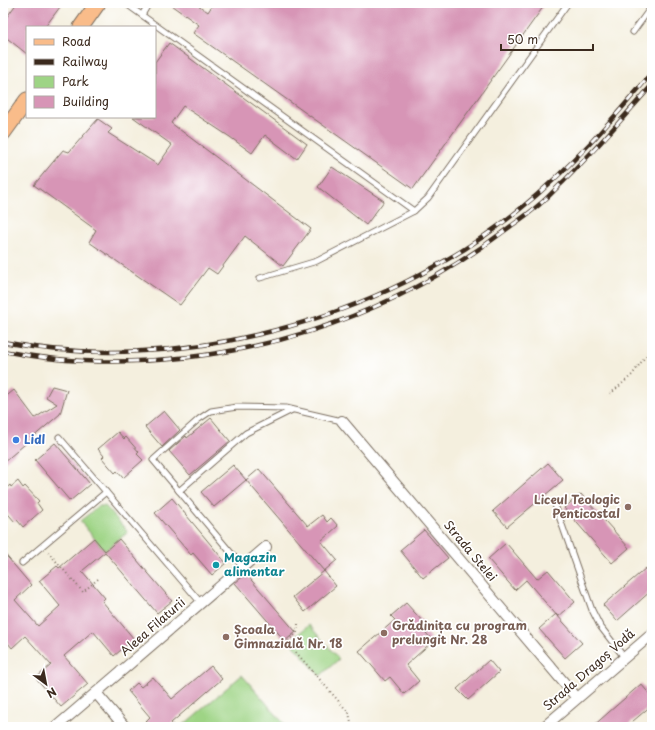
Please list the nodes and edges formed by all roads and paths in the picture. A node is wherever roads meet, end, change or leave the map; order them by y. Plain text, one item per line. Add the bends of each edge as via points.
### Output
1 (98, 3) edge
2 (125, 3) edge
3 (149, 3) edge
4 (568, 3) edge
5 (652, 6) edge
6 (142, 15) junction
7 (82, 26) edge
8 (633, 32) dead end
9 (26, 101) edge
10 (3, 133) edge
11 (414, 211) junction
12 (260, 278) dead end
13 (652, 341) edge
14 (649, 351) junction
15 (652, 355) edge
16 (610, 394) dead end
17 (292, 410) junction
18 (342, 421) joint
19 (59, 437) dead end
20 (179, 491) junction
21 (106, 492) junction
22 (554, 502) dead end
23 (42, 545) junction
24 (266, 547) dead end
25 (22, 563) dead end
26 (243, 567) junction
27 (98, 579) dead end
28 (201, 603) junction
29 (298, 624) dead end
30 (652, 634) edge
31 (624, 657) junction
32 (96, 693) junction
33 (577, 698) junction
34 (56, 727) edge
35 (125, 727) edge
36 (352, 727) edge
37 (544, 727) edge

1 - 7 main road
2 - 6 lane
3 - 6 lane
4 - 11 lane via 428,198
5 - 8 lane
6 - 11 lane
9 - 10 main road
11 - 12 lane via 317,261
13 - 14 path
14 - 15 path
14 - 16 path via 632,375
17 - 18 lane
17 - 20 lane via 246,433
17 - 20 lane via 237,407 210,411 153,460
18 - 33 street, Strada Stelei
19 - 21 lane
20 - 26 lane
21 - 23 lane
21 - 28 lane
22 - 31 lane via 592,610 600,626
23 - 25 lane
23 - 27 path via 82,592
24 - 26 street, Aleea Filaturii
26 - 28 street, Aleea Filaturii
28 - 32 street, Aleea Filaturii
29 - 36 path via 297,633 287,642 348,713
30 - 31 street, Strada Dragoș Vodă
31 - 33 street, Strada Dragoș Vodă
32 - 34 street, Aleea Filaturii
32 - 35 street
33 - 37 street, Strada Dragoș Vodă

